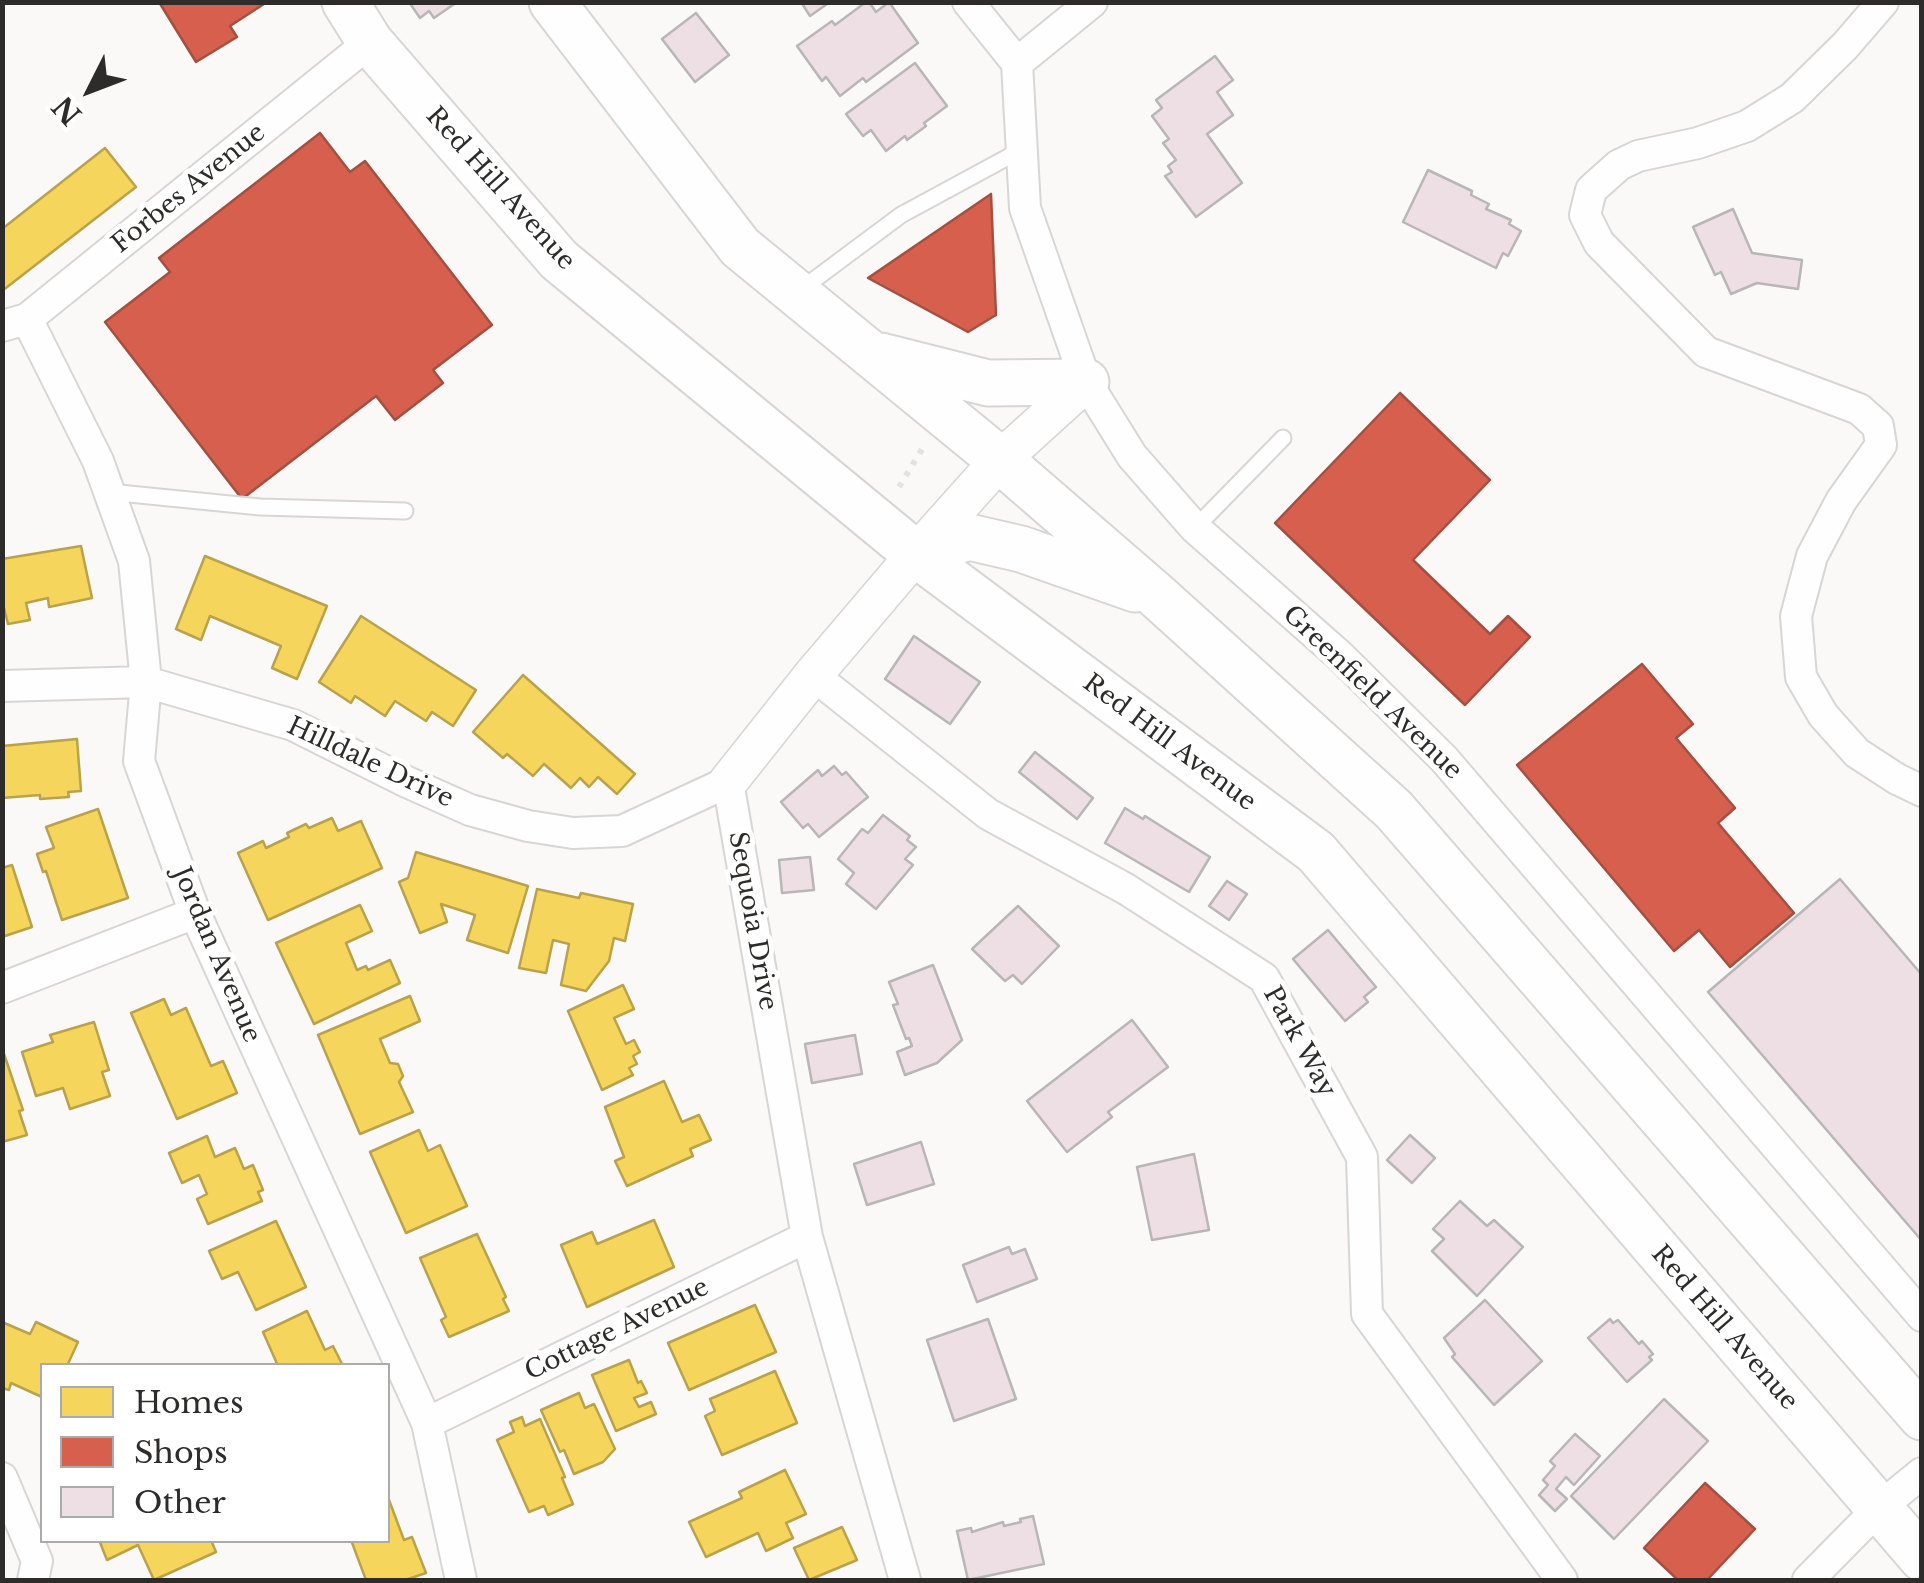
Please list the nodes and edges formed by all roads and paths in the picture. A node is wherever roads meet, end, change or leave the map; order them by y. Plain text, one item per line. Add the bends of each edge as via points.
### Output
1 (345, 2) edge
2 (552, 2) edge
3 (968, 2) edge
4 (1092, 2) edge
5 (1883, 2) edge
6 (370, 42) junction
7 (1016, 63) junction
8 (1022, 150) junction
9 (796, 293) junction
10 (14, 323) edge
11 (870, 354) junction
12 (1086, 382) junction
13 (930, 436) dead end
14 (1283, 438) dead end
15 (1000, 460) junction
16 (899, 487) dead end
17 (109, 492) junction
18 (405, 510) dead end
19 (1194, 528) junction
20 (916, 554) junction
21 (1156, 595) junction
22 (813, 675) junction
23 (146, 682) junction
24 (2, 686) edge
25 (728, 782) junction
26 (1922, 791) edge
27 (195, 913) junction
28 (2, 988) edge
29 (807, 1237) junction
30 (1922, 1316) edge
31 (1922, 1417) edge
32 (427, 1423) junction
33 (1922, 1472) edge
34 (2, 1478) edge
35 (1879, 1508) junction
36 (1922, 1558) edge
37 (34, 1580) edge
38 (461, 1580) edge
39 (905, 1580) edge
40 (1562, 1580) edge
41 (1808, 1580) edge

1 - 6 main road, Red Hill Avenue
2 - 9 main road via 740,247
3 - 7 street
4 - 7 street
5 - 26 street via 1792,98 1747,126 1619,165 1591,190 1585,216 1599,243 1706,352 1860,409 1878,426 1881,445 1812,556 1796,616 1801,677 1823,716 1857,754
6 - 10 street, Forbes Avenue
6 - 20 main road, Red Hill Avenue via 559,260
7 - 8 street, Greenfield Avenue
8 - 9 lane via 901,214
8 - 12 street, Greenfield Avenue via 1025,208
9 - 11 main road
10 - 17 street, Jordan Avenue via 98,462
11 - 12 main road via 988,383
11 - 15 main road
12 - 15 street
12 - 19 street, Greenfield Avenue via 1132,456
13 - 16 path
14 - 19 lane
15 - 20 street
15 - 21 main road
17 - 18 lane via 260,507
17 - 23 street, Jordan Avenue via 134,561
19 - 30 street, Greenfield Avenue via 1340,655 1444,759
20 - 21 main road via 968,537
20 - 22 street
20 - 35 main road, Red Hill Avenue via 1316,852
21 - 31 main road via 1394,810
22 - 25 street
22 - 40 street, Park Way via 988,814 1126,889 1264,978 1362,1157 1368,1314
23 - 24 street, Hilldale Drive
23 - 25 street, Hilldale Drive via 294,724 470,810 573,834 622,831
23 - 27 street, Jordan Avenue via 139,761
25 - 29 street, Sequoia Drive
27 - 28 street
27 - 32 street, Jordan Avenue
29 - 32 street, Cottage Avenue
29 - 39 street, Sequoia Drive
32 - 38 street, Jordan Avenue
33 - 35 street
34 - 37 street via 37,1560
35 - 36 main road, Red Hill Avenue
35 - 41 street

